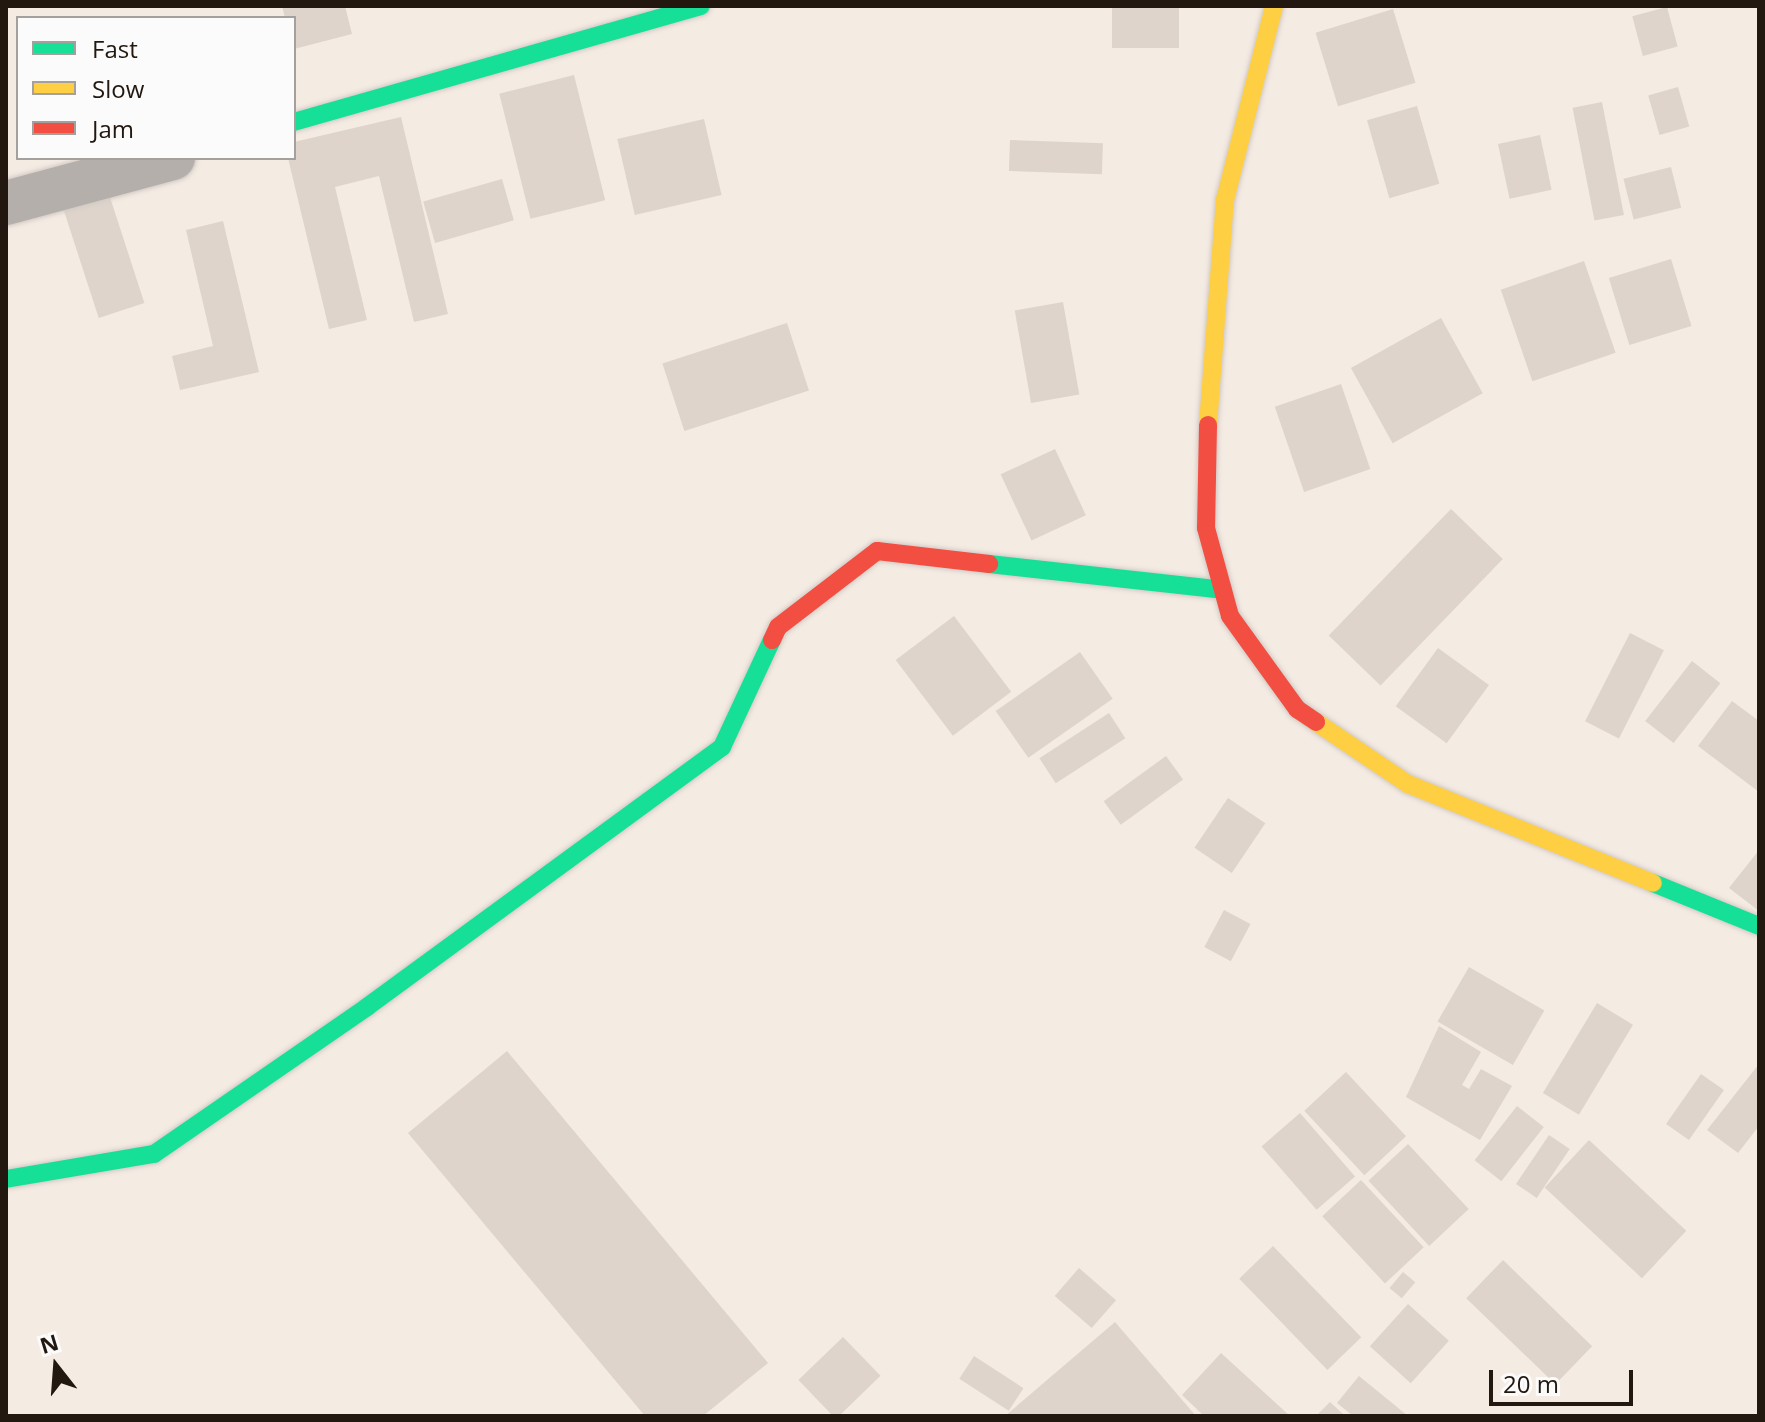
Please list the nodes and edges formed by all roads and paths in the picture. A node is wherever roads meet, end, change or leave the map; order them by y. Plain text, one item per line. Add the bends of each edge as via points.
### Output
1 (701, 6) edge
2 (1274, 6) edge
3 (296, 121) edge
4 (166, 160) edge
5 (6, 203) edge
6 (1223, 590) junction
7 (1759, 926) edge
8 (6, 1179) edge

1 - 3 street
2 - 6 street via 1225,200 1206,528
4 - 5 street
6 - 7 street via 1230,616 1297,709 1408,784
6 - 8 street via 877,551 778,627 722,747 367,1007 154,1154

